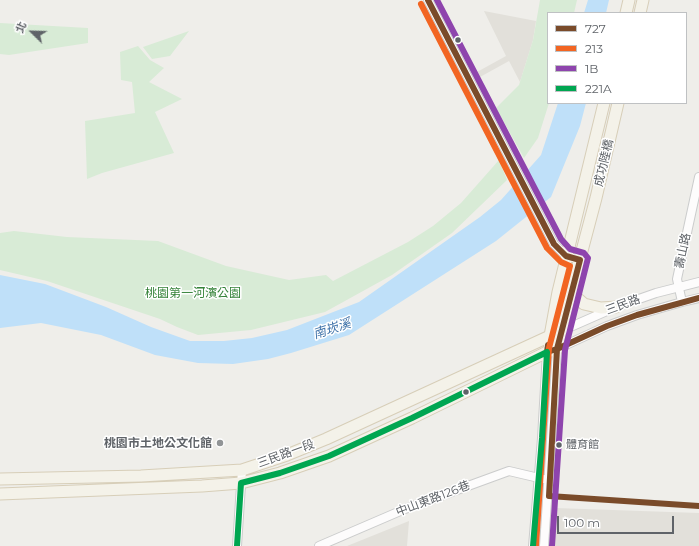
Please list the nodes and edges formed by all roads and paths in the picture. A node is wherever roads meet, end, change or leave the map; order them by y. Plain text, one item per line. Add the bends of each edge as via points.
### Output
1 (428, 0) edge
2 (629, 0) edge
3 (643, 0) edge
4 (626, 12) edge
5 (640, 12) edge
6 (604, 104) edge
7 (618, 104) edge
8 (699, 177) edge
9 (566, 256) junction
10 (580, 260) junction
11 (699, 282) edge
12 (573, 287) junction
13 (678, 287) junction
14 (699, 298) edge
15 (682, 302) junction
16 (616, 307) junction
17 (561, 330) junction
18 (550, 336) junction
19 (552, 351) junction
20 (406, 402) junction
21 (412, 418) junction
22 (542, 438) junction
23 (552, 439) junction
24 (242, 470) junction
25 (539, 478) junction
26 (0, 479) edge
27 (550, 481) junction
28 (242, 483) junction
29 (0, 494) edge
30 (237, 546) edge
31 (319, 546) edge
32 (533, 546) edge
33 (544, 546) edge

1 - 9 street via 545,228 554,244
2 - 4 main road
3 - 5 main road
6 - 9 main road, 成功陸橋
7 - 10 main road, 成功陸橋
8 - 13 street, 壽山路 via 677,278
9 - 10 street
9 - 18 main road, 成功陸橋
10 - 12 main road, 成功陸橋
11 - 13 street, 三民路
12 - 16 main road via 577,298 584,304 601,308
12 - 17 main road, 成功陸橋
13 - 15 street, 壽山路
13 - 16 street, 三民路
14 - 15 street, 三民路
15 - 19 street, 三民路 via 607,326
16 - 17 street, 三民路
17 - 18 street, 三民路
17 - 19 main road, 成功陸橋
18 - 19 street
18 - 20 main road, 三民路一段
19 - 21 main road, 三民路一段
19 - 22 street
19 - 23 street
20 - 21 main road
20 - 24 main road, 三民路一段 via 326,439
21 - 28 main road, 三民路一段 via 304,466
22 - 23 street
22 - 25 street
23 - 27 street
24 - 26 main road, 三民路一段 via 141,476
24 - 28 street
25 - 27 street, 中山東路126巷
25 - 31 street, 中山東路126巷 via 509,471 405,509
25 - 32 street
27 - 33 street
28 - 29 main road, 三民路一段
28 - 30 street

